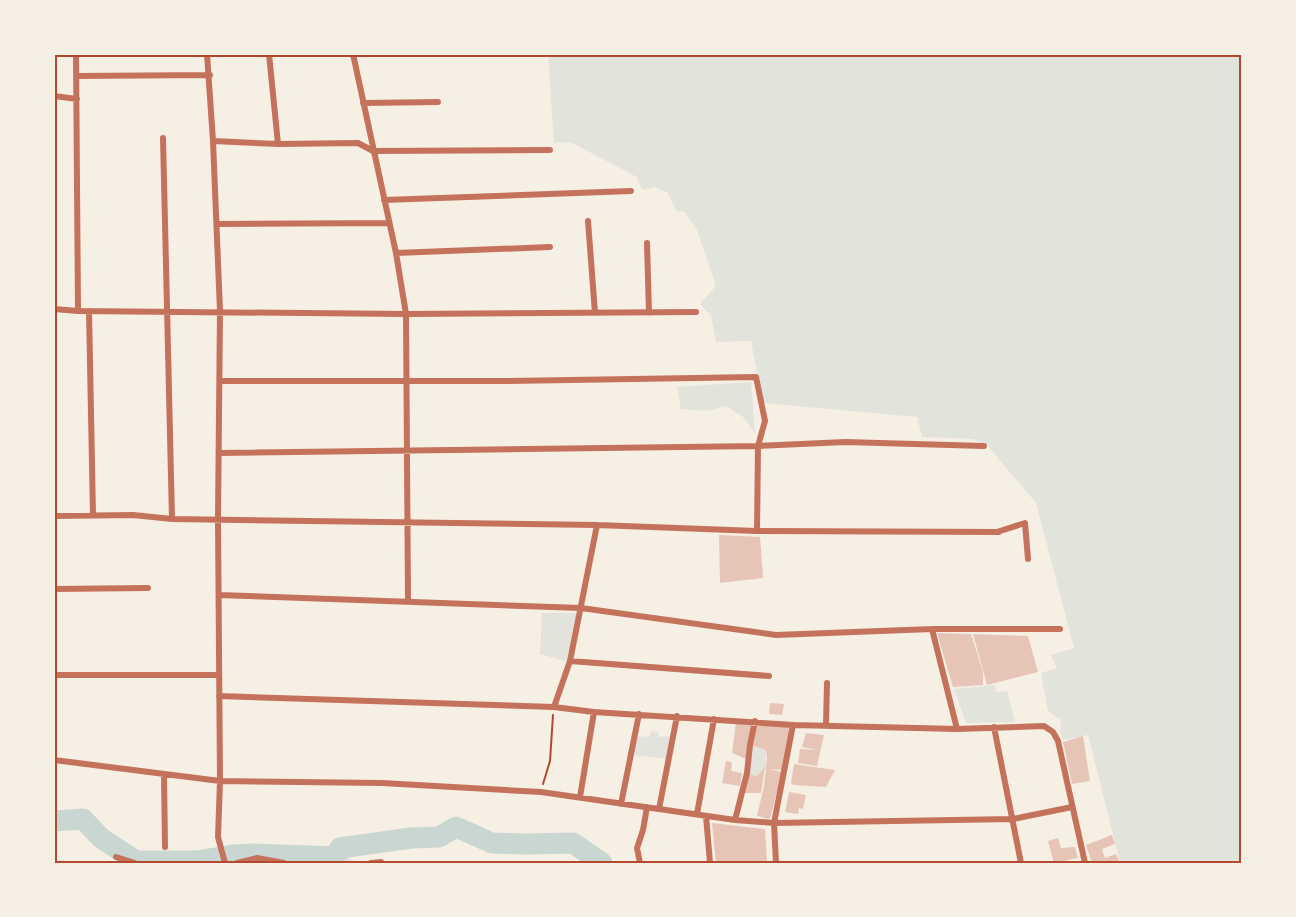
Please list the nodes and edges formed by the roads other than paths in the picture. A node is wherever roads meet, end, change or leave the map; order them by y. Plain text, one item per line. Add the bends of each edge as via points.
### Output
1 (76, 54) edge
2 (207, 54) edge
3 (269, 54) edge
4 (353, 54) edge
5 (210, 75) junction
6 (76, 76) junction
7 (54, 96) edge
8 (77, 99) junction
9 (438, 102) dead end
10 (363, 103) junction
11 (163, 138) dead end
12 (213, 141) junction
13 (278, 144) junction
14 (550, 150) dead end
15 (373, 151) junction
16 (631, 191) dead end
17 (384, 200) junction
18 (588, 221) dead end
19 (390, 223) junction
20 (218, 224) junction
21 (647, 243) dead end
22 (550, 247) dead end
23 (396, 253) junction
24 (54, 309) edge
25 (78, 311) junction
26 (89, 311) junction
27 (167, 311) junction
28 (220, 311) junction
29 (696, 312) dead end
30 (595, 313) junction
31 (649, 313) junction
32 (406, 314) junction
33 (220, 381) junction
34 (407, 381) junction
35 (758, 446) junction
36 (984, 446) dead end
37 (408, 450) junction
38 (219, 453) junction
39 (93, 515) junction
40 (54, 516) edge
41 (172, 519) junction
42 (219, 519) junction
43 (408, 521) junction
44 (597, 525) junction
45 (758, 531) junction
46 (1028, 559) dead end
47 (148, 588) dead end
48 (54, 589) edge
49 (219, 595) junction
50 (408, 600) junction
51 (581, 608) junction
52 (932, 629) junction
53 (1060, 629) dead end
54 (570, 661) junction
55 (54, 675) edge
56 (219, 675) junction
57 (769, 676) dead end
58 (827, 683) dead end
59 (219, 696) junction
60 (554, 706) junction
61 (594, 712) junction
62 (639, 714) junction
63 (677, 716) junction
64 (714, 718) junction
65 (755, 721) junction
66 (794, 724) junction
67 (826, 725) junction
68 (993, 727) junction
69 (957, 729) junction
70 (54, 760) edge
71 (164, 776) junction
72 (219, 782) junction
73 (580, 797) junction
74 (621, 804) junction
75 (647, 807) junction
76 (1072, 807) junction
77 (659, 809) junction
78 (697, 814) junction
79 (706, 816) junction
80 (1013, 819) junction
81 (735, 820) junction
82 (774, 823) junction
83 (165, 847) dead end
84 (116, 857) dead end
85 (224, 860) edge
86 (381, 862) edge
87 (135, 863) edge
88 (237, 863) edge
89 (284, 863) edge
90 (371, 863) edge
91 (640, 863) edge
92 (710, 863) edge
93 (776, 863) edge
94 (1021, 863) edge
95 (1085, 863) edge

1 - 6 street
2 - 5 street
3 - 13 street
4 - 10 street
5 - 6 street
5 - 12 street
6 - 8 street
7 - 8 street
8 - 25 street
9 - 10 street
10 - 15 street
11 - 27 street
12 - 13 street
12 - 20 street
13 - 15 street via 358,143
14 - 15 street
15 - 17 street
16 - 17 street
17 - 19 street
18 - 30 street
19 - 20 street
19 - 23 street
20 - 28 street
21 - 31 street
22 - 23 street
23 - 32 street
24 - 25 street
25 - 26 street
26 - 27 street
26 - 39 street
27 - 28 street
27 - 41 street
28 - 32 street
28 - 33 street
29 - 31 street
30 - 31 street
30 - 32 street
32 - 34 street
33 - 34 street
33 - 38 street
34 - 35 street via 756,377 765,421
34 - 37 street
35 - 36 street via 845,442
35 - 37 street
35 - 45 street
37 - 38 street
37 - 43 street
38 - 42 street
39 - 40 street
39 - 41 street
41 - 42 street
42 - 43 street
42 - 49 street
43 - 44 street
43 - 50 street
44 - 45 street
44 - 51 street
45 - 46 street via 998,532 1025,523
47 - 48 street
49 - 50 street
49 - 56 street
50 - 51 street
51 - 52 street via 776,635
51 - 54 street
52 - 53 street
52 - 69 street
54 - 57 street
54 - 60 street
55 - 56 street
56 - 59 street
58 - 67 street
59 - 60 street
59 - 72 street
60 - 61 street
61 - 62 street
61 - 73 street
62 - 63 street
62 - 74 street
63 - 64 street
63 - 77 street
64 - 65 street
64 - 78 street
65 - 66 street
65 - 81 street
66 - 67 street
66 - 82 street
67 - 69 street
68 - 69 street
68 - 76 street via 1044,726 1053,732
68 - 80 street
70 - 71 street
71 - 72 street
71 - 83 street
72 - 73 street via 382,783
72 - 85 street via 218,837
73 - 74 street
74 - 75 street
75 - 77 street
75 - 91 street via 638,848
76 - 80 street
76 - 95 street
77 - 78 street
78 - 79 street
79 - 81 street
79 - 92 street
80 - 82 street
80 - 94 street
81 - 82 street
82 - 93 street
84 - 87 street
86 - 90 street
88 - 89 street via 256,858

